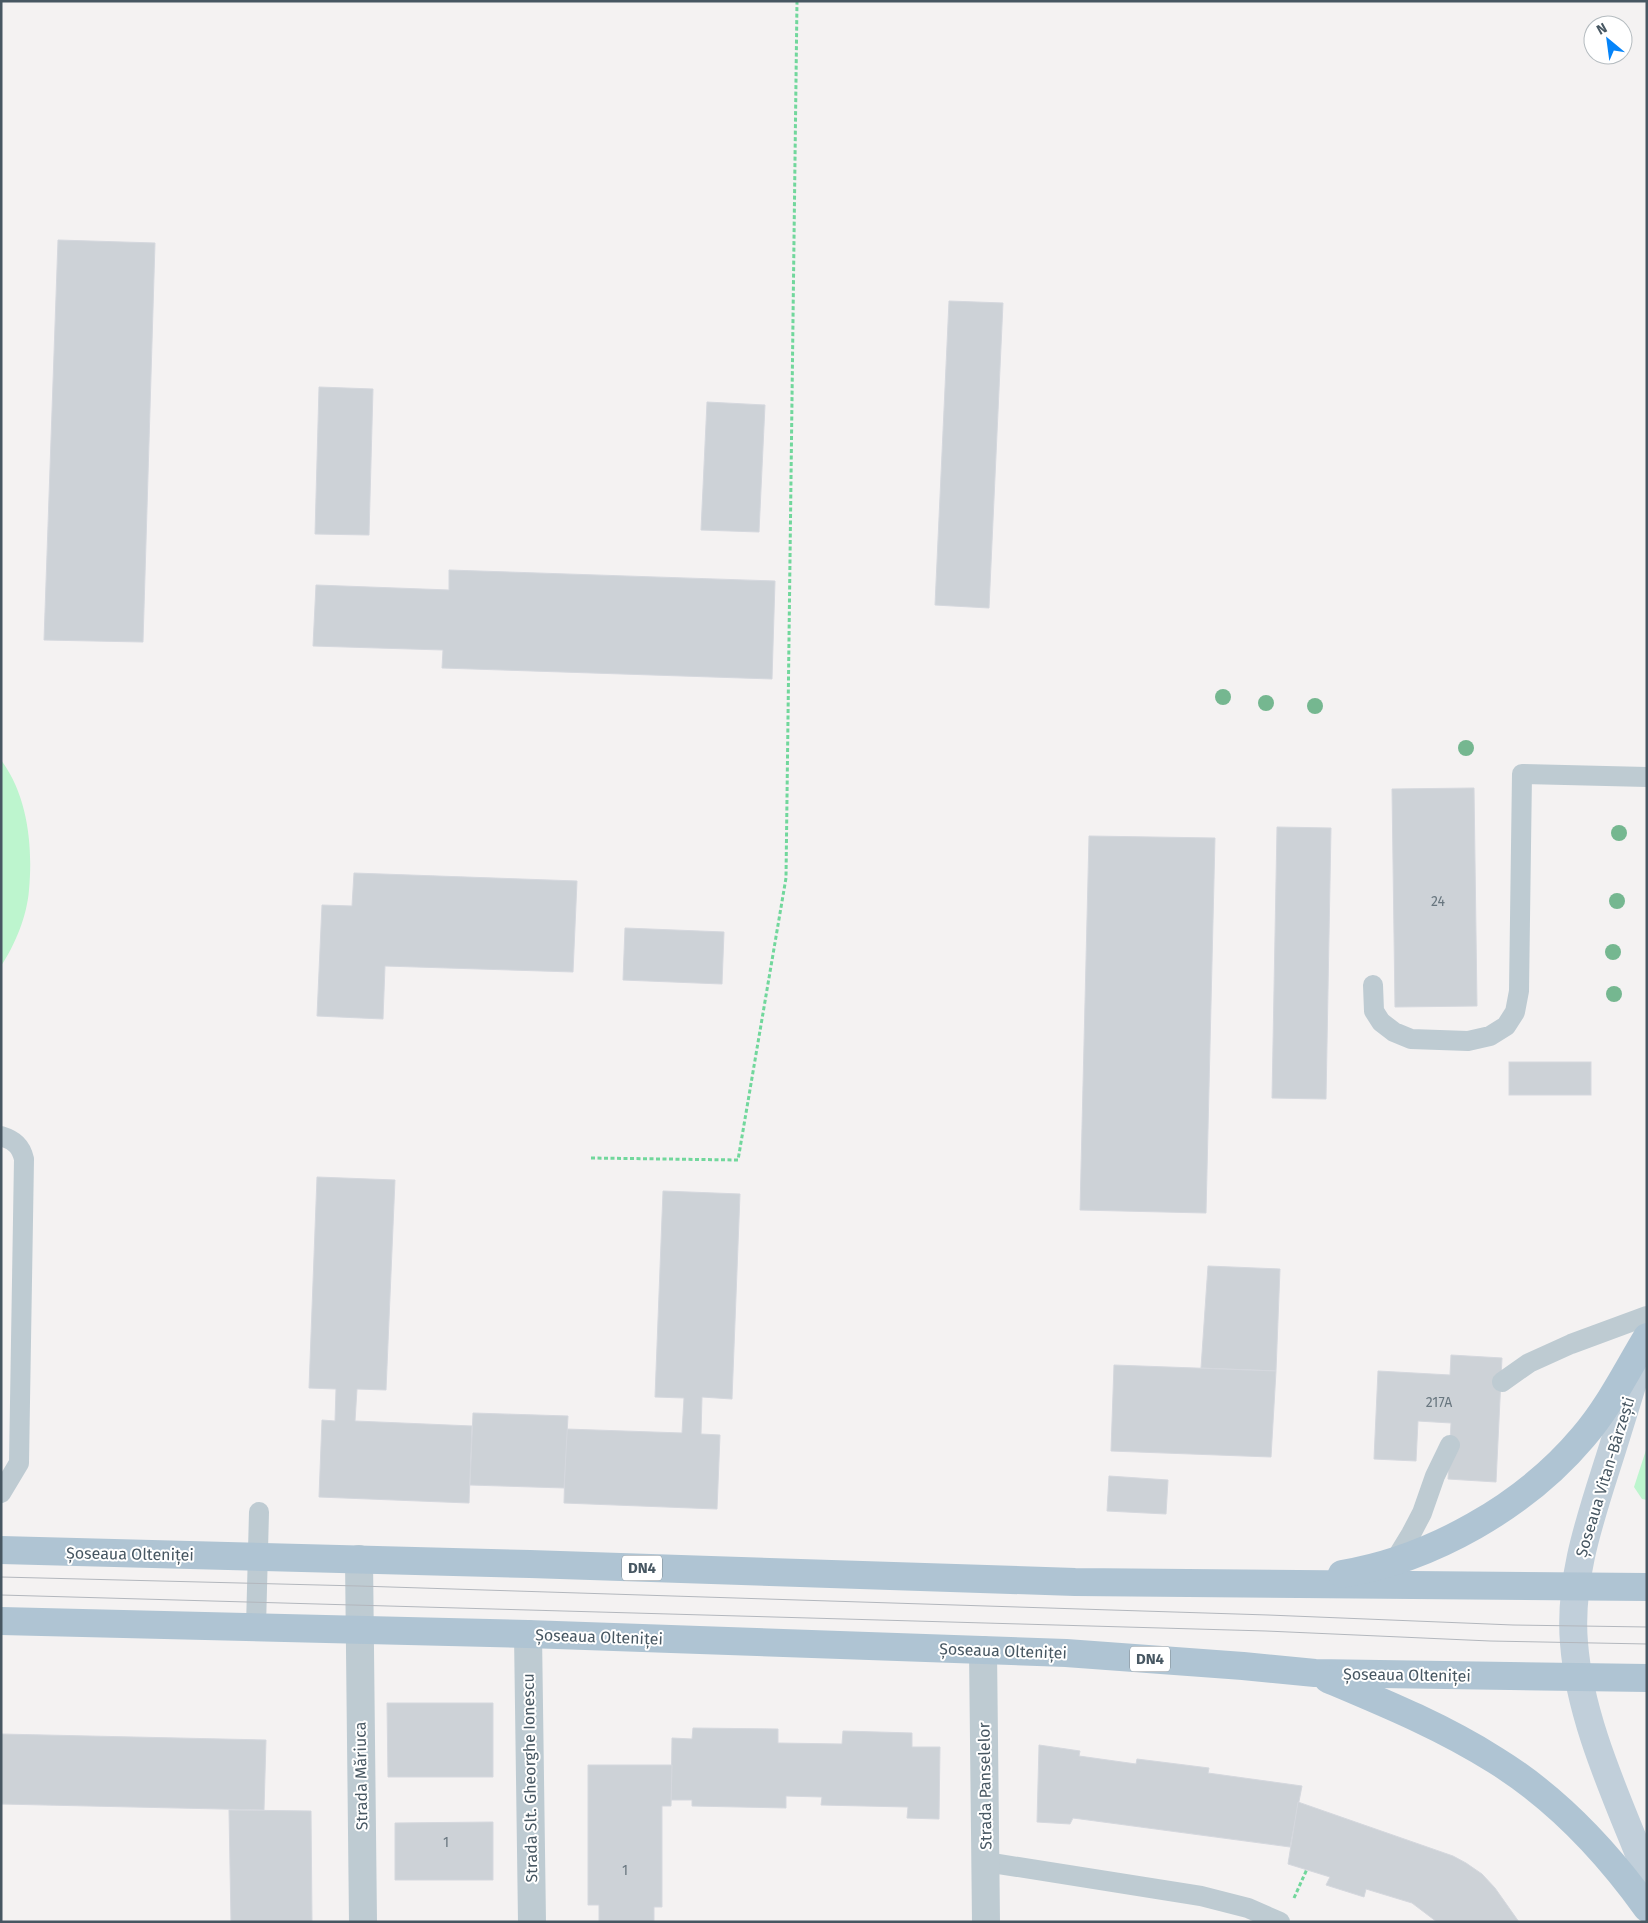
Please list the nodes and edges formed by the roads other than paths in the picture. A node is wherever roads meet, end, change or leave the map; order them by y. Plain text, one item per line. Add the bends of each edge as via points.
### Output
1 (1647, 777) edge
2 (1373, 985) dead end
3 (1, 1136) edge
4 (1647, 1316) edge
5 (1647, 1338) edge
6 (1502, 1382) dead end
7 (1450, 1445) dead end
8 (1, 1493) edge
9 (259, 1512) dead end
10 (1, 1550) edge
11 (258, 1557) junction
12 (359, 1559) junction
13 (1394, 1562) junction
14 (1282, 1584) junction
15 (1576, 1587) junction
16 (1647, 1587) edge
17 (1, 1621) edge
18 (256, 1628) junction
19 (359, 1630) junction
20 (528, 1634) junction
21 (984, 1650) junction
22 (1315, 1674) junction
23 (1578, 1678) junction
24 (1647, 1678) edge
25 (986, 1862) junction
26 (1647, 1874) edge
27 (1647, 1908) edge
28 (363, 1922) edge
29 (532, 1922) edge
30 (986, 1922) edge
31 (1280, 1922) edge

1 - 2 lane via 1522,774 1519,991 1515,1012 1506,1026 1490,1036 1468,1041 1411,1039 1381,1022 1374,1010
3 - 8 lane via 21,1148 24,1159 19,1463
4 - 6 lane via 1562,1348
5 - 13 main road via 1585,1436 1554,1469 1490,1517
5 - 15 main road, Șoseaua Vitan-Bârzești via 1590,1518
7 - 13 lane via 1422,1513
9 - 11 lane
10 - 11 main road, Șoseaua Olteniței / DN4
11 - 12 main road, Șoseaua Olteniței / DN4
11 - 18 lane
12 - 14 main road, Șoseaua Olteniței / DN4 via 1035,1581
12 - 19 street
13 - 14 main road
14 - 15 main road, Șoseaua Olteniței / DN4
15 - 16 main road, Șoseaua Olteniței / DN4
15 - 23 main road, Șoseaua Vitan-Bârzești via 1574,1643
17 - 18 main road, Șoseaua Olteniței / DN4
18 - 19 main road, Șoseaua Olteniței / DN4
19 - 20 main road, Șoseaua Olteniței / DN4
19 - 28 street, Strada Măriuca
20 - 21 main road, Șoseaua Olteniței / DN4
20 - 29 street, Strada Slt. Gheorghe Ionescu
21 - 22 main road, Șoseaua Olteniței / DN4 via 1214,1663
21 - 25 street, Strada Panselelor
22 - 23 main road, Șoseaua Olteniței / DN4
22 - 27 main road via 1437,1727 1496,1760 1547,1798 1596,1845
23 - 24 main road, Șoseaua Olteniței / DN4
23 - 26 main road, Șoseaua Vitan-Bârzești via 1600,1753
25 - 30 street, Strada Panselelor
25 - 31 lane via 1201,1896 1248,1908

